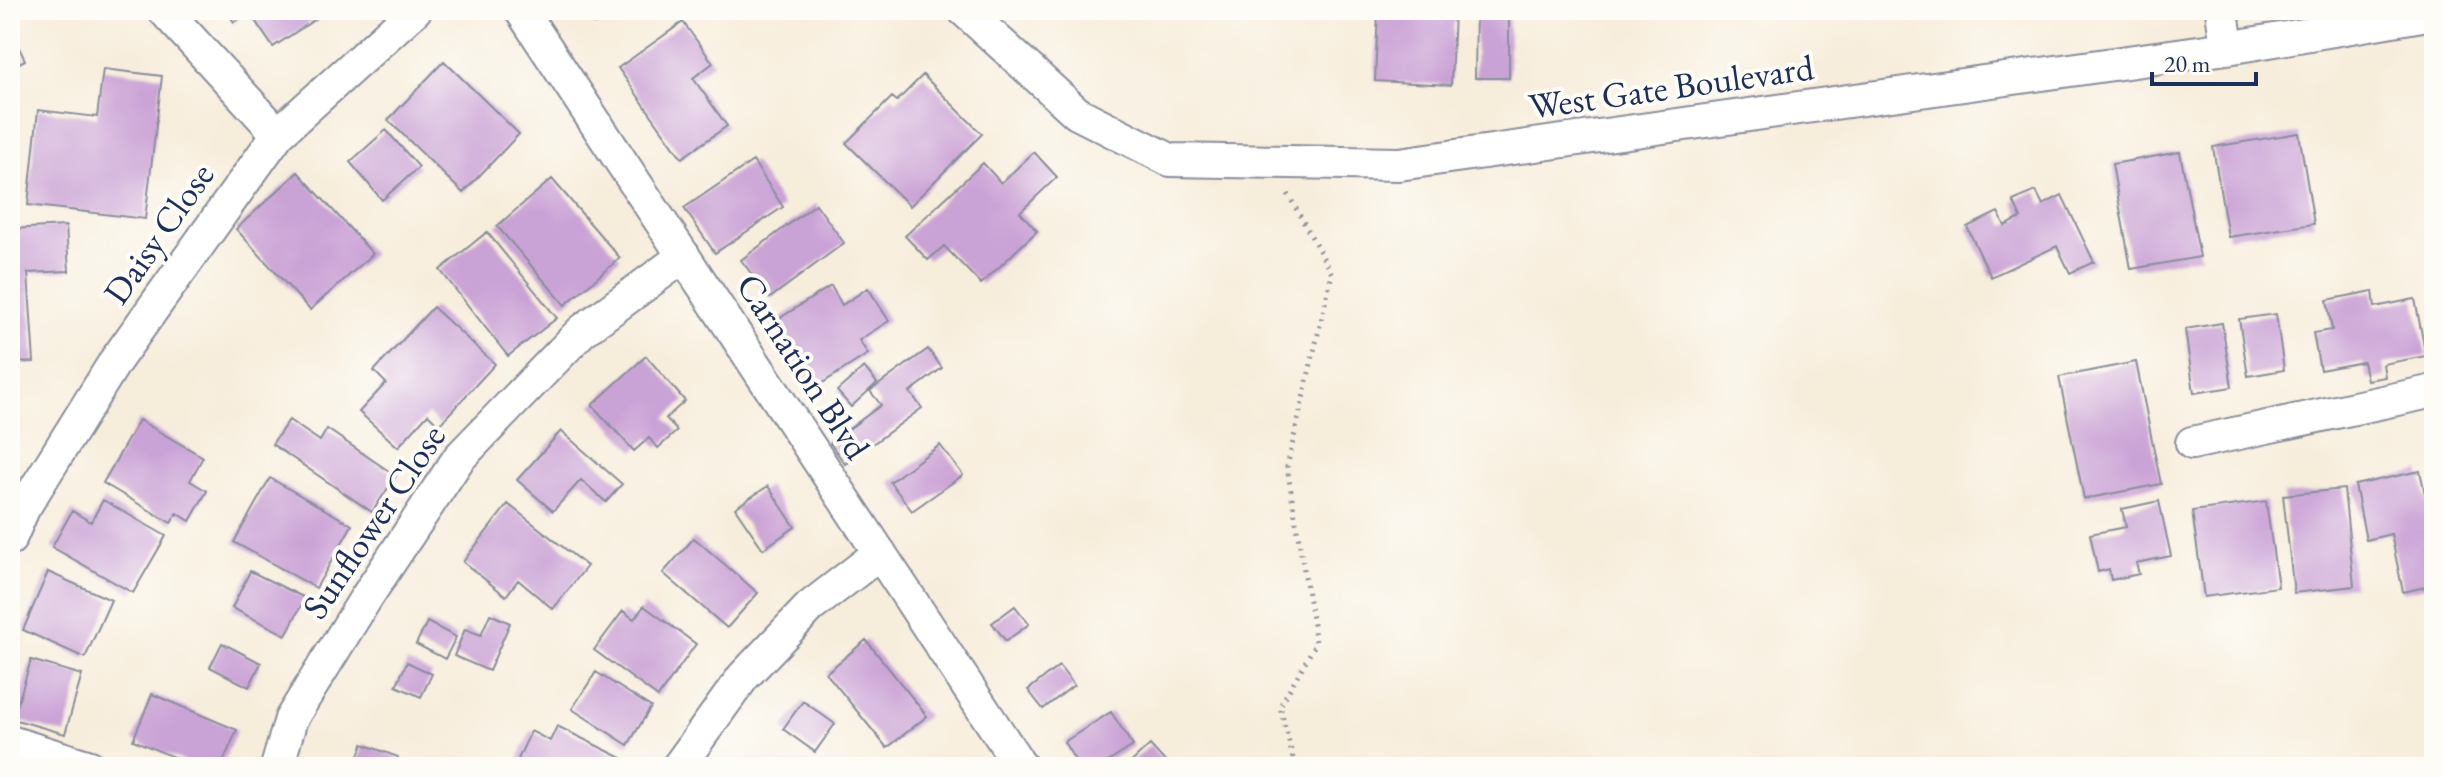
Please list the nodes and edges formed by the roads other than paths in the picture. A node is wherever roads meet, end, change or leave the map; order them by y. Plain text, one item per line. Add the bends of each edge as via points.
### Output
1 (164, 10) edge
2 (415, 10) edge
3 (521, 10) edge
4 (964, 10) edge
5 (2222, 10) edge
6 (2434, 13) edge
7 (2227, 48) junction
8 (278, 134) junction
9 (684, 256) junction
10 (2434, 391) edge
11 (2192, 443) dead end
12 (10, 539) edge
13 (880, 553) junction
14 (10, 742) edge
15 (90, 767) edge
16 (277, 767) edge
17 (678, 767) edge
18 (1021, 767) edge

1 - 8 street
2 - 8 street, Daisy Close
3 - 9 street, Carnation Blvd
4 - 7 street, West Gate Boulevard via 1077,113 1170,160 1399,164
5 - 7 street
6 - 7 street, West Gate Boulevard
8 - 12 street, Daisy Close via 116,360 23,509
9 - 13 street, Carnation Blvd
9 - 16 street, Sunflower Close via 582,331 459,458 291,719
10 - 11 street
13 - 17 street via 810,607 743,677
13 - 18 street, Carnation Blvd
14 - 15 street

